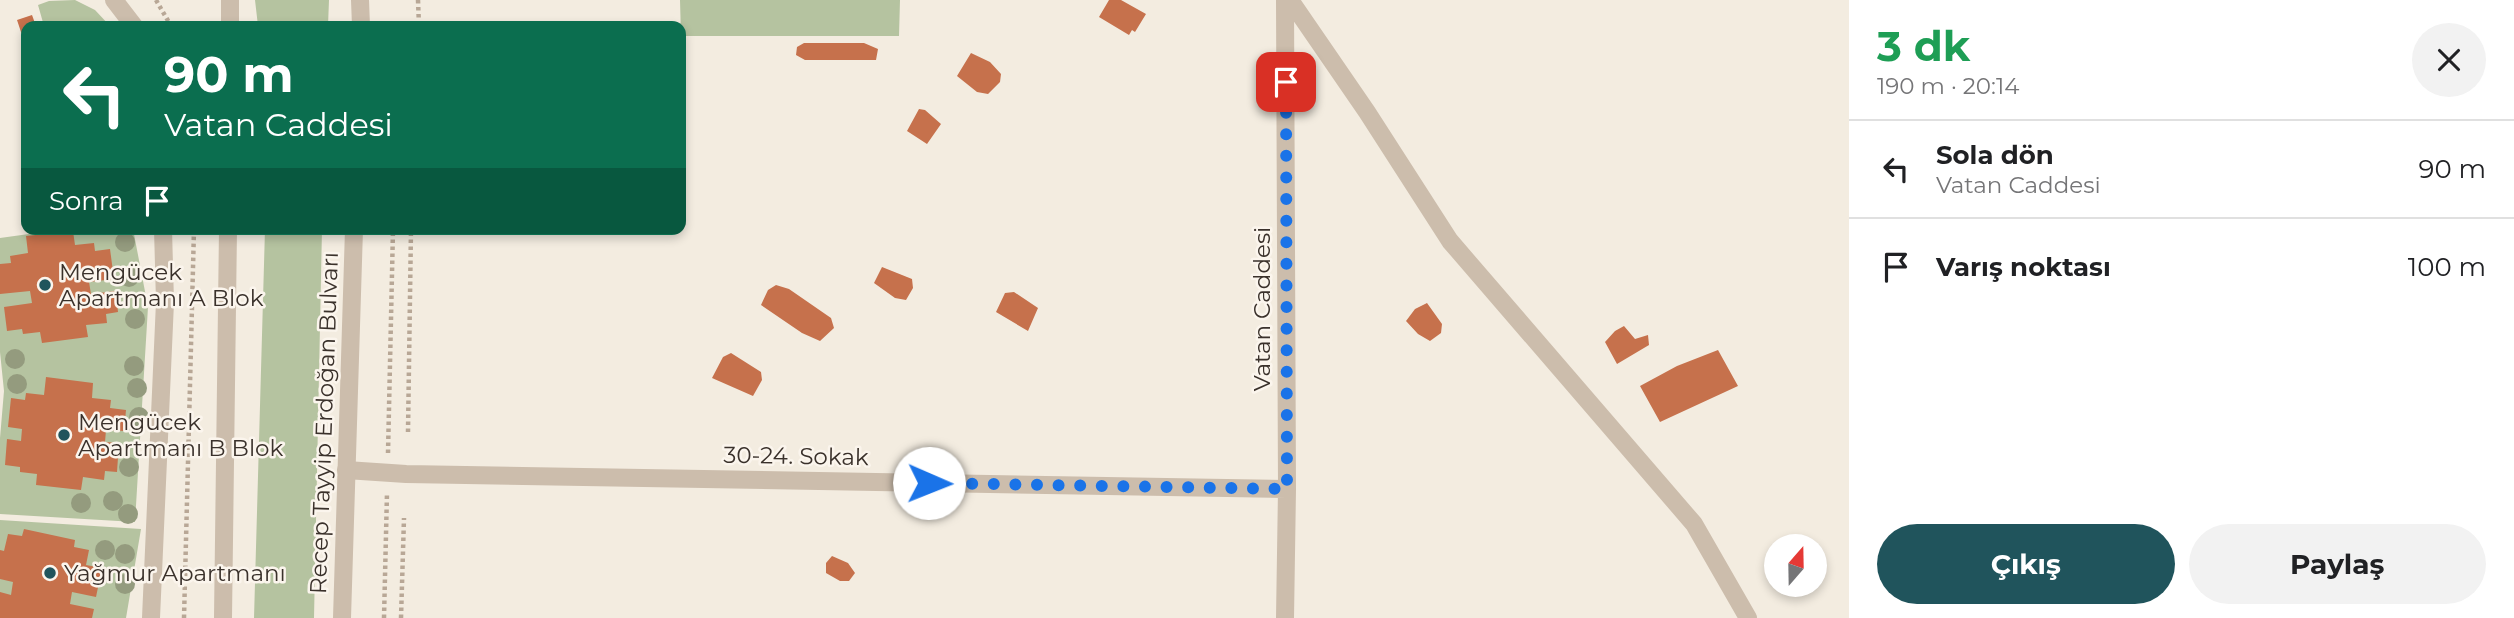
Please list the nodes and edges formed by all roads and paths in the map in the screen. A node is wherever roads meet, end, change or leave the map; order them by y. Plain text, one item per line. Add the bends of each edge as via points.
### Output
1 (114, 0) edge
2 (156, 0) edge
3 (230, 0) edge
4 (360, 0) edge
5 (418, 0) edge
6 (1287, 0) edge
7 (130, 21) edge
8 (169, 21) edge
9 (230, 21) edge
10 (361, 21) edge
11 (419, 21) edge
12 (163, 235) edge
13 (194, 235) edge
14 (228, 235) edge
15 (354, 235) edge
16 (393, 235) edge
17 (411, 235) edge
18 (408, 432) dead end
19 (346, 470) junction
20 (388, 473) junction
21 (1287, 489) junction
22 (404, 518) dead end
23 (151, 618) edge
24 (184, 618) edge
25 (223, 618) edge
26 (342, 618) edge
27 (384, 618) edge
28 (401, 618) edge
29 (1285, 618) edge
30 (1748, 618) edge

1 - 7 street
2 - 8 path
3 - 9 street
4 - 10 street
5 - 11 path
6 - 21 street, Vatan Caddesi
6 - 30 street via 1367,112 1450,241 1695,524
12 - 23 street via 165,302
13 - 24 path
14 - 25 street
15 - 19 street, Recep Tayyip Erdoğan Bulvarı
16 - 20 path
17 - 18 path
19 - 20 street, 30-24. Sokak
19 - 26 street, Recep Tayyip Erdoğan Bulvarı
20 - 21 street, 30-24. Sokak
20 - 27 path
21 - 29 street, Vatan Caddesi
22 - 28 path

